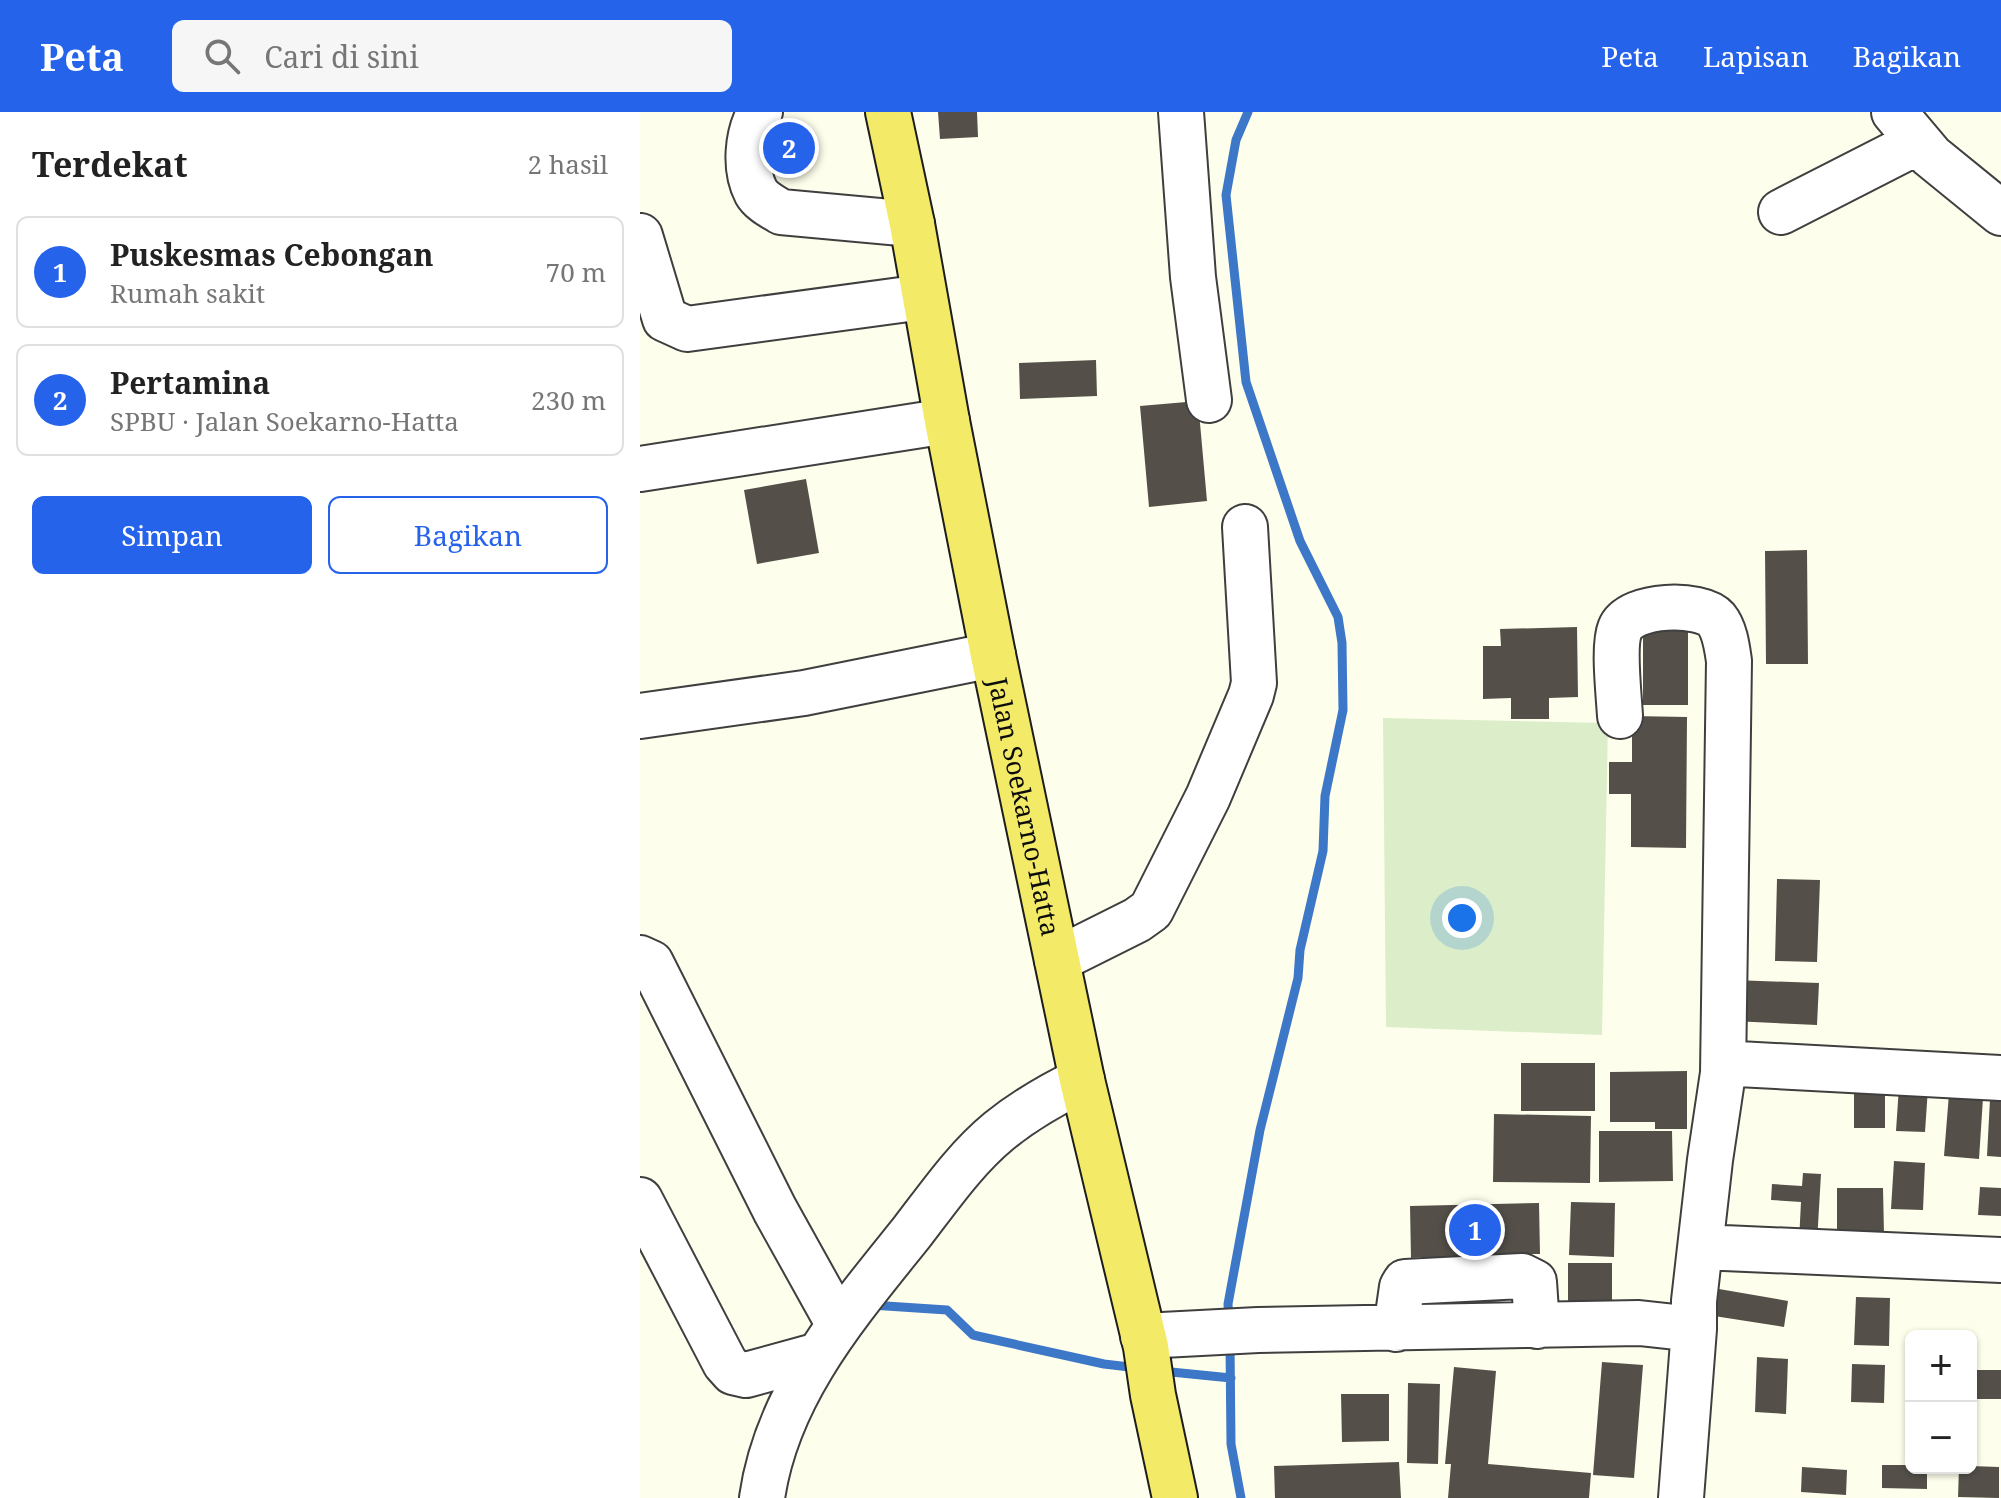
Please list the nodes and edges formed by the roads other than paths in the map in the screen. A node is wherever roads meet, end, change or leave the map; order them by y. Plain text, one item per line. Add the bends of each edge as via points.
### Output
1 (760, 112) edge
2 (888, 112) edge
3 (1181, 112) edge
4 (1906, 127) edge
5 (1781, 212) dead end
6 (2001, 213) edge
7 (912, 224) junction
8 (641, 242) edge
9 (923, 297) junction
10 (1209, 400) dead end
11 (947, 421) junction
12 (640, 469) edge
13 (1245, 527) dead end
14 (993, 655) junction
15 (640, 716) edge
16 (1620, 716) dead end
17 (640, 958) edge
18 (1057, 960) junction
19 (1723, 1073) junction
20 (2001, 1078) edge
21 (1082, 1080) junction
22 (640, 1200) edge
23 (1701, 1247) junction
24 (2001, 1260) edge
25 (1694, 1329) junction
26 (829, 1340) junction
27 (1145, 1342) junction
28 (762, 1498) edge
29 (1175, 1498) edge
30 (1681, 1498) edge

1 - 7 street via 752,126 748,164 757,194 769,204 781,212
2 - 7 main road, Jalan Soekarno-Hatta
3 - 10 street via 1193,277
4 - 5 street
4 - 6 street via 1931,156
7 - 9 main road, Jalan Soekarno-Hatta
8 - 9 street via 665,319 687,329
9 - 11 main road, Jalan Soekarno-Hatta
11 - 12 street
11 - 14 main road, Jalan Soekarno-Hatta
13 - 18 street via 1254,683 1208,797 1151,910
14 - 15 street via 804,693
14 - 18 main road, Jalan Soekarno-Hatta
16 - 19 street via 1618,649 1626,621 1667,607 1709,613 1716,619 1729,661
17 - 26 street via 651,963 775,1210
18 - 21 main road, Jalan Soekarno-Hatta
19 - 20 street via 1738,1064
19 - 23 street
21 - 26 street via 1028,1109 970,1157
21 - 27 main road, Jalan Soekarno-Hatta
22 - 26 street via 733,1372 746,1375
23 - 24 street
23 - 25 street
25 - 27 street via 1639,1323 1239,1332
25 - 30 street
26 - 28 street via 775,1440
27 - 29 main road, Jalan Soekarno-Hatta

